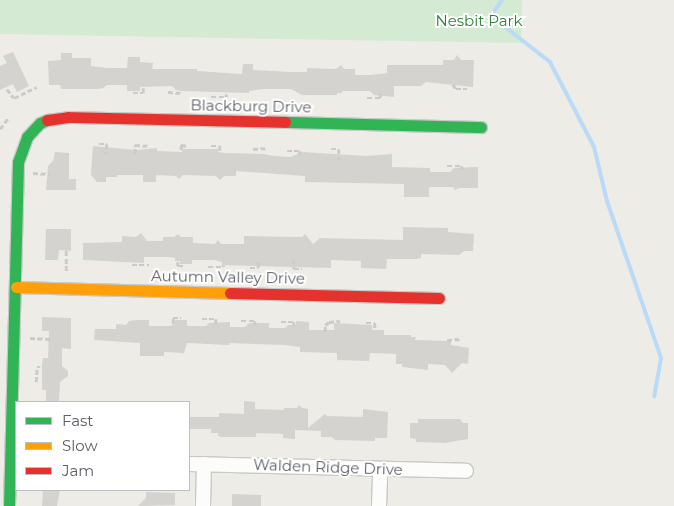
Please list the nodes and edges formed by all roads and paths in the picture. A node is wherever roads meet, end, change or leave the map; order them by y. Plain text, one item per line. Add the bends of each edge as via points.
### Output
1 (453, 84) dead end
2 (38, 87) dead end
3 (7, 88) dead end
4 (143, 88) dead end
5 (467, 89) dead end
6 (133, 92) dead end
7 (168, 92) dead end
8 (181, 92) dead end
9 (380, 93) dead end
10 (226, 94) dead end
11 (211, 96) dead end
12 (367, 98) dead end
13 (8, 118) dead end
14 (481, 127) dead end
15 (0, 129) edge
16 (99, 144) dead end
17 (150, 146) dead end
18 (188, 146) dead end
19 (211, 146) dead end
20 (268, 148) dead end
21 (253, 149) dead end
22 (332, 149) dead end
23 (181, 150) dead end
24 (220, 151) dead end
25 (287, 151) dead end
26 (106, 154) dead end
27 (134, 154) dead end
28 (300, 155) dead end
29 (339, 160) dead end
30 (447, 166) dead end
31 (462, 169) dead end
32 (31, 173) dead end
33 (49, 174) dead end
34 (66, 250) dead end
35 (294, 259) dead end
36 (178, 262) dead end
37 (258, 262) dead end
38 (132, 265) dead end
39 (149, 266) dead end
40 (186, 266) dead end
41 (223, 266) dead end
42 (208, 267) dead end
43 (250, 268) dead end
44 (302, 270) dead end
45 (66, 277) dead end
46 (16, 287) junction
47 (439, 298) dead end
48 (181, 318) dead end
49 (202, 319) dead end
50 (241, 321) dead end
51 (340, 321) dead end
52 (281, 322) dead end
53 (366, 323) dead end
54 (173, 324) dead end
55 (216, 324) dead end
56 (255, 325) dead end
57 (294, 326) dead end
58 (375, 329) dead end
59 (325, 332) dead end
60 (26, 338) dead end
61 (51, 338) dead end
62 (461, 339) dead end
63 (447, 340) dead end
64 (40, 367) dead end
65 (36, 382) dead end
66 (13, 459) edge
67 (190, 464) edge
68 (204, 464) junction
69 (380, 469) junction
70 (466, 471) dead end
71 (9, 506) edge
72 (203, 506) edge
73 (379, 506) edge

1 - 5 path via 456,89
2 - 3 path via 14,98
4 - 6 path via 143,93
7 - 8 path
9 - 12 path via 380,98
10 - 11 path via 226,97
13 - 15 path
14 - 46 street, Blackburg Drive via 68,117 47,120 27,137 18,162
16 - 26 path via 107,144
17 - 27 path via 134,145
18 - 23 path via 181,145
19 - 24 path via 220,146
20 - 21 path
22 - 29 path via 339,149
25 - 28 path via 300,151
30 - 31 path via 462,166
32 - 33 path
34 - 45 path
35 - 44 path via 294,269
36 - 40 path via 178,266
37 - 43 path via 258,268
38 - 39 path
41 - 42 path
46 - 47 street, Autumn Valley Drive
46 - 66 street
48 - 54 path via 173,318
49 - 55 path via 216,319
50 - 56 path via 255,321
51 - 59 path via 329,322 325,325
52 - 57 path via 294,322
53 - 58 path via 375,323
60 - 61 path
62 - 63 path
64 - 65 path via 36,367
66 - 71 street
67 - 68 street, Walden Ridge Drive
68 - 69 street, Walden Ridge Drive
68 - 72 street
69 - 70 street, Walden Ridge Drive
69 - 73 street

